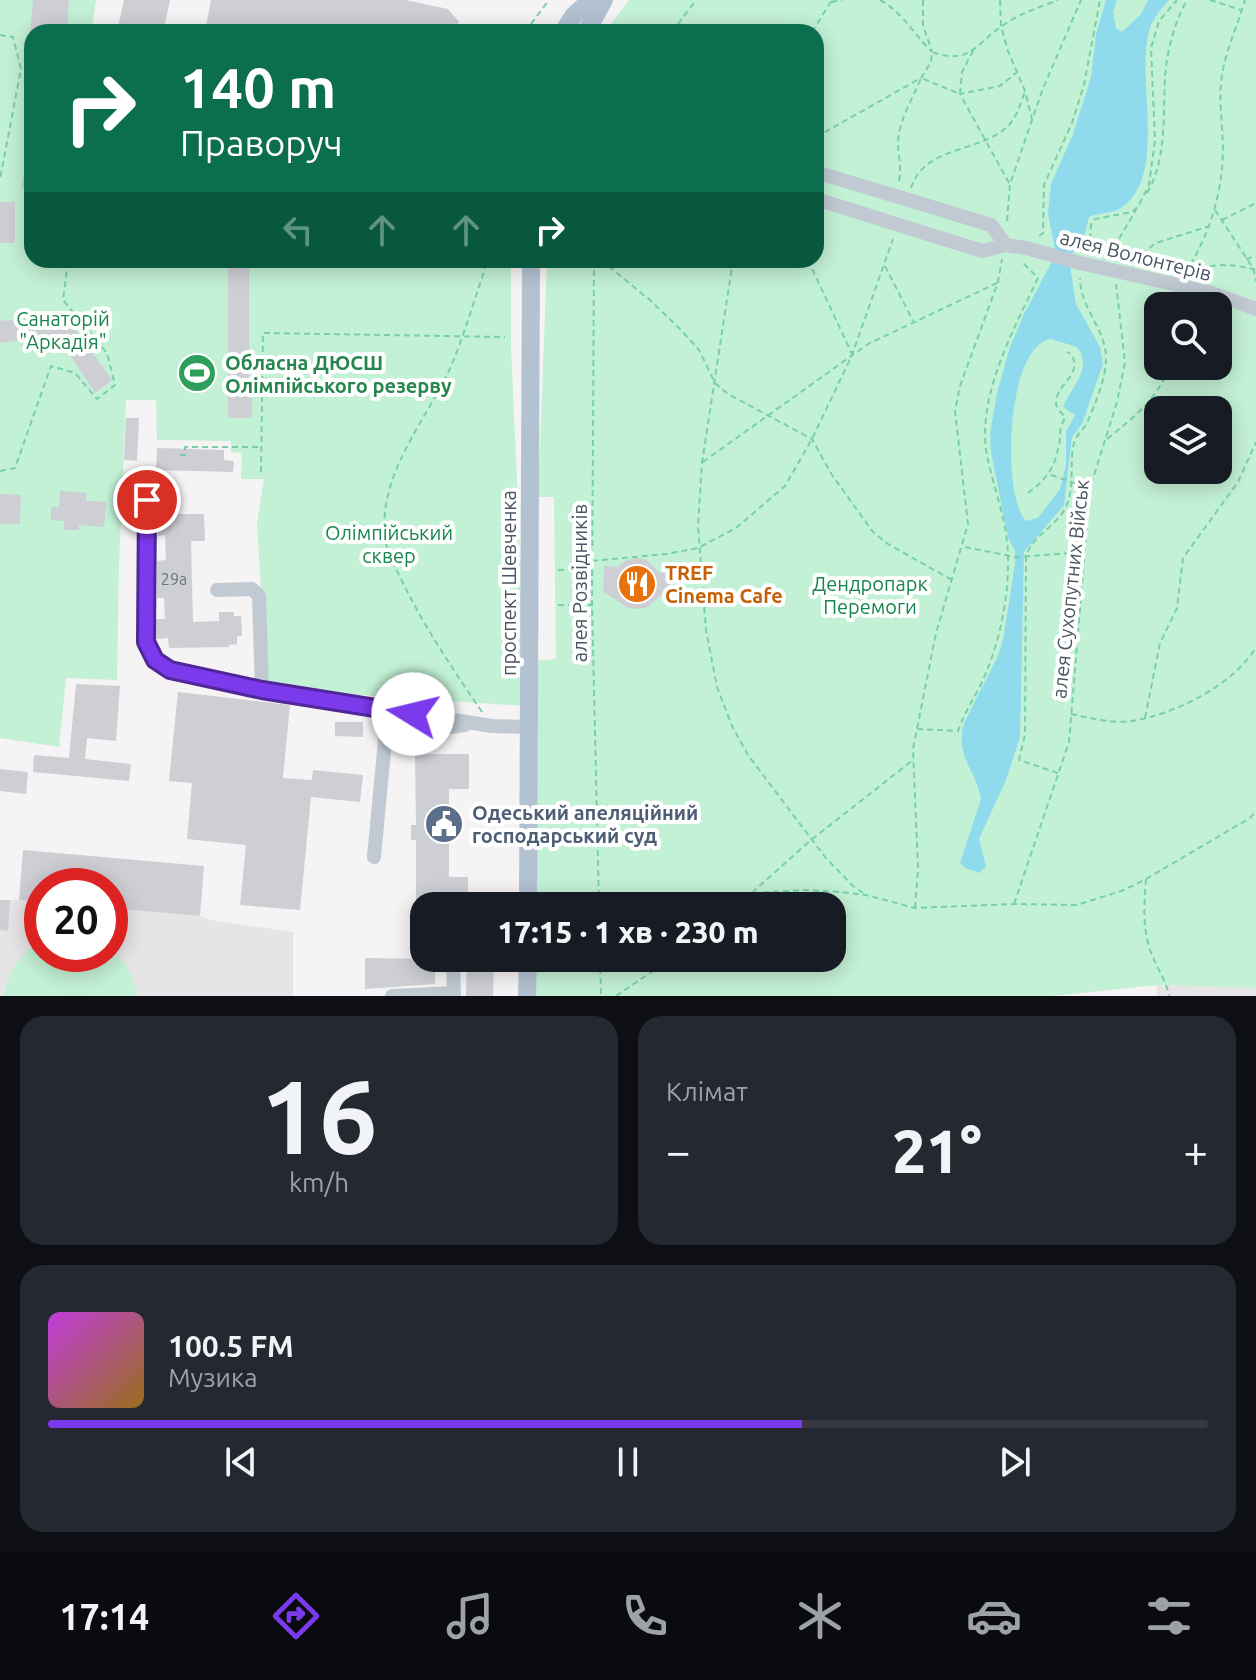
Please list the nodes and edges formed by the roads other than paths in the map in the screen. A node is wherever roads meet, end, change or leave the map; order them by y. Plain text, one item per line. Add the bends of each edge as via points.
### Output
1 (591, 0) edge
2 (604, 0) edge
3 (568, 24) edge
4 (590, 24) edge
5 (824, 174) edge
6 (824, 202) edge
7 (1006, 245) junction
8 (531, 268) edge
9 (1256, 309) edge
10 (147, 500) dead end
11 (217, 590) dead end
12 (262, 690) junction
13 (473, 723) junction
14 (529, 727) junction
15 (374, 857) dead end
16 (528, 892) edge
17 (453, 972) edge
18 (528, 972) edge
19 (454, 994) edge
20 (392, 996) edge
21 (527, 996) edge

1 - 3 main road
2 - 4 main road
5 - 7 street via 991,225
6 - 7 street, алея Волонтерів via 982,251
7 - 9 street, алея Волонтерів via 1178,284
8 - 14 main road, проспект Шевченка
10 - 12 street via 146,642 155,660 170,670
11 - 12 street via 252,589 259,596
12 - 13 street
13 - 14 street
13 - 15 street via 385,740
14 - 16 main road, проспект Шевченка
17 - 19 street
18 - 21 main road
19 - 20 street

